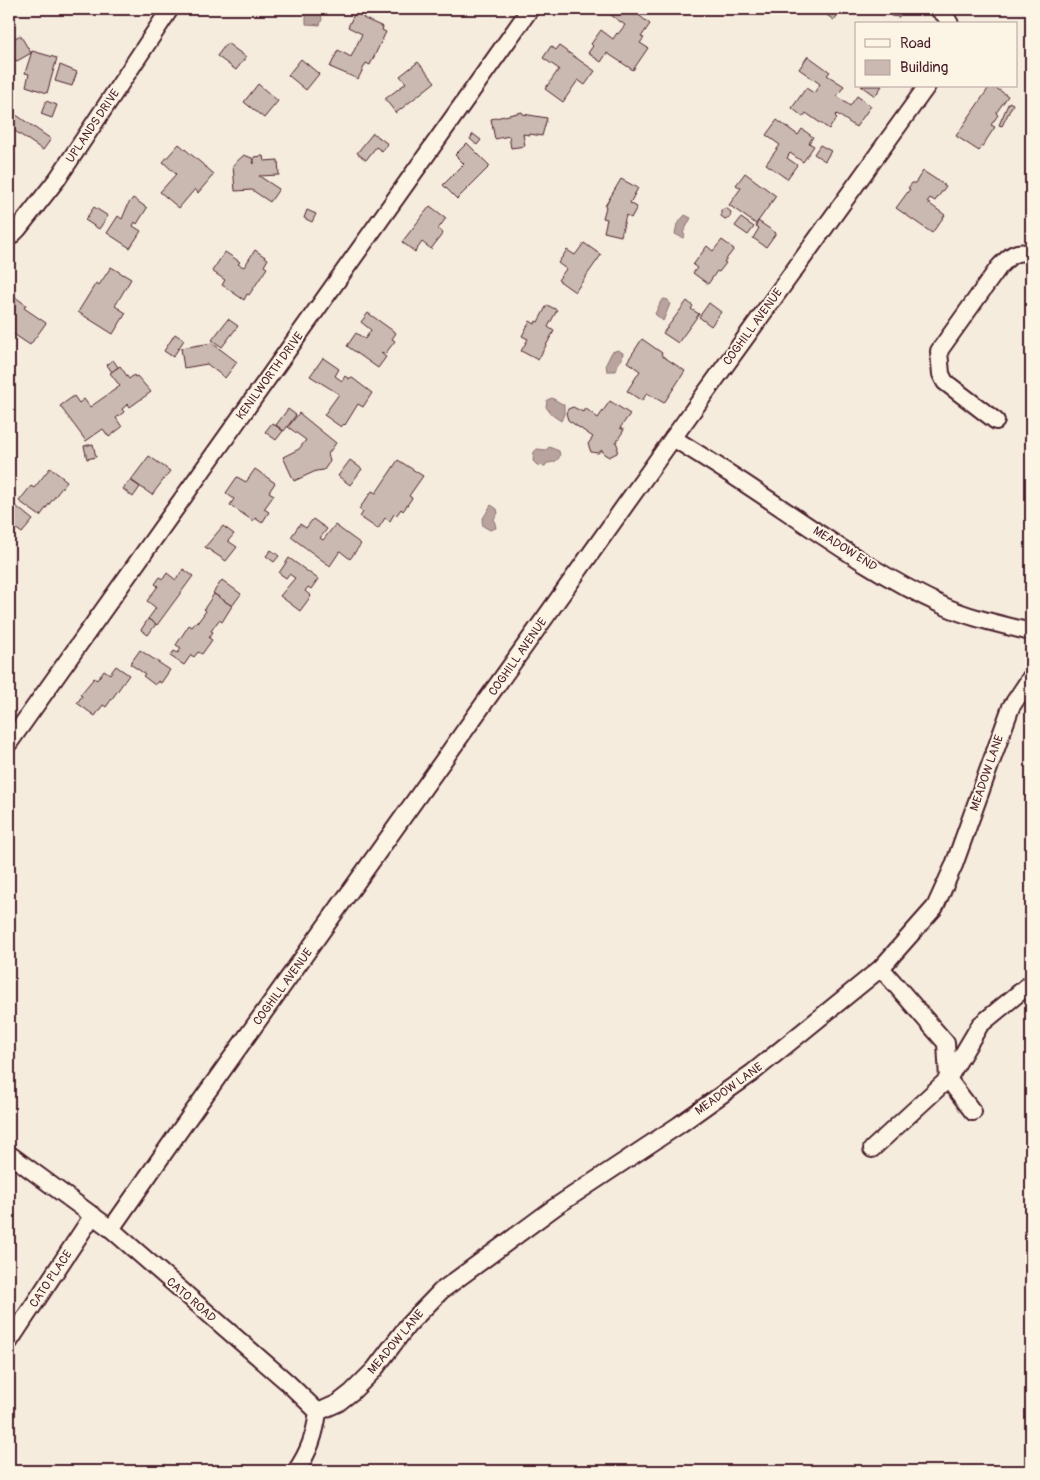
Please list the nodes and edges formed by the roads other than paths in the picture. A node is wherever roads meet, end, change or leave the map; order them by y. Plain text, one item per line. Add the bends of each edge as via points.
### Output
1 (170, 9) edge
2 (530, 9) edge
3 (938, 9) edge
4 (949, 22) edge
5 (926, 88) edge
6 (9, 238) edge
7 (1031, 254) edge
8 (996, 421) dead end
9 (673, 438) junction
10 (1031, 632) edge
11 (1031, 677) edge
12 (9, 743) edge
13 (881, 968) junction
14 (1031, 984) edge
15 (948, 1079) junction
16 (973, 1112) dead end
17 (872, 1150) dead end
18 (9, 1154) edge
19 (93, 1215) junction
20 (111, 1229) junction
21 (9, 1342) edge
22 (318, 1412) junction
23 (296, 1471) edge

1 - 6 street, UPLANDS DRIVE via 58,178
2 - 12 street, KENILWORTH DRIVE
3 - 4 street
5 - 9 street, COGHILL AVENUE
7 - 8 street via 1023,251 1010,255 939,351 945,382
9 - 10 street, MEADOW END via 848,553 914,591 946,607
9 - 20 street, COGHILL AVENUE
11 - 13 street, MEADOW LANE via 1011,707 954,865 935,907
13 - 15 street via 946,1043
13 - 22 street, MEADOW LANE via 752,1073 555,1207 441,1291 352,1392
14 - 15 street via 980,1025
15 - 16 street
15 - 17 street
18 - 19 street, CATO ROAD
19 - 20 street, CATO ROAD
19 - 21 street, CATO PLACE
20 - 22 street, CATO ROAD
22 - 23 street via 307,1455

